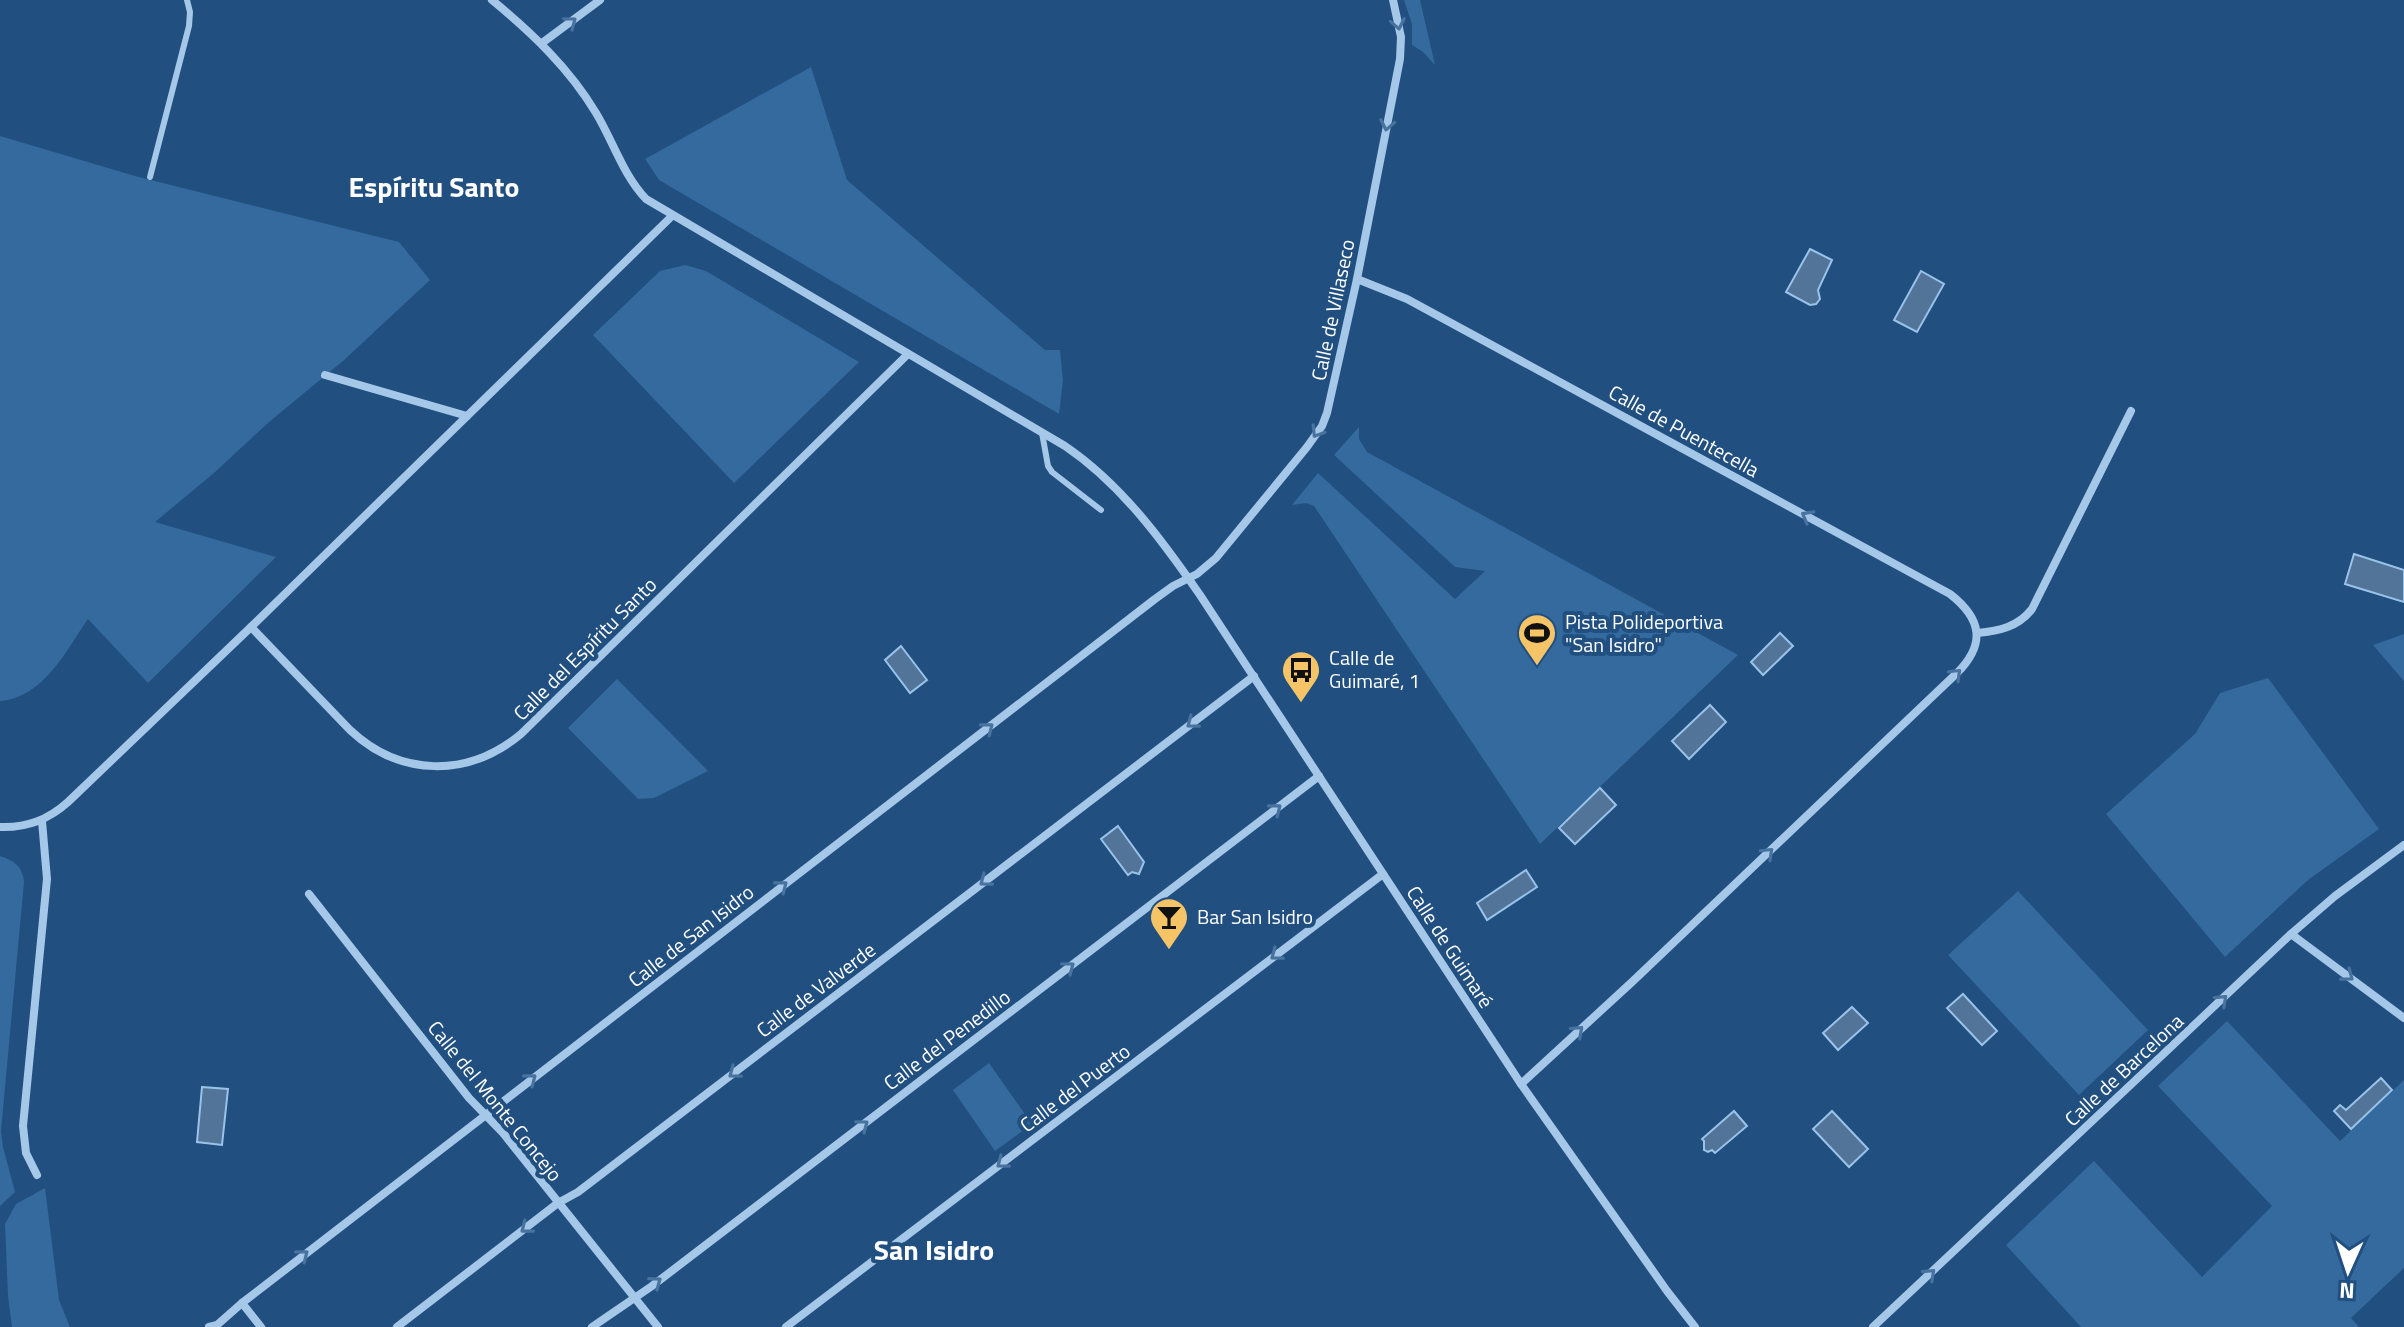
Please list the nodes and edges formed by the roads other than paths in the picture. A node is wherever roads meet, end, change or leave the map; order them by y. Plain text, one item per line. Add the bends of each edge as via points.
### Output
1 (187, 0) edge
2 (492, 0) edge
3 (600, 0) edge
4 (1393, 0) edge
5 (542, 43) junction
6 (150, 177) dead end
7 (672, 216) junction
8 (1357, 279) junction
9 (908, 354) junction
10 (325, 375) dead end
11 (2131, 411) dead end
12 (467, 416) junction
13 (1042, 433) junction
14 (1101, 510) dead end
15 (1188, 578) junction
16 (251, 627) junction
17 (1977, 633) junction
18 (1254, 676) junction
19 (1319, 776) junction
20 (42, 821) junction
21 (0, 827) edge
22 (2404, 845) edge
23 (1383, 874) junction
24 (309, 894) dead end
25 (2291, 934) junction
26 (2404, 1018) edge
27 (1521, 1084) junction
28 (484, 1114) junction
29 (37, 1175) dead end
30 (558, 1203) junction
31 (634, 1297) junction
32 (242, 1303) junction
33 (214, 1326) edge
34 (261, 1327) edge
35 (397, 1327) edge
36 (592, 1327) edge
37 (658, 1327) edge
38 (786, 1327) edge
39 (1695, 1327) edge
40 (1873, 1327) edge

1 - 6 lane via 189,26
2 - 5 street
5 -> 3 street
4 -> 8 street, Calle de Villaseco via 1400,59
5 - 7 street via 577,84 637,188
7 - 9 street
7 - 12 street
8 -> 15 street, Calle de Villaseco via 1322,426 1221,553
17 -> 8 street, Calle de Puentecella via 1969,612 1950,594 1413,302
9 - 13 street
9 - 16 street, Calle del Espíritu Santo via 521,734 487,756 438,767 408,764 380,753 364,744
10 - 12 street
11 - 17 street via 2028,614 2008,627
12 - 16 street
13 - 14 lane via 1052,472
13 - 15 street via 1111,483
15 - 18 street, Calle de Guimaré
28 -> 15 street, Calle de San Isidro
16 - 20 street
27 -> 17 street via 1957,673 1974,654
18 - 19 street, Calle de Guimaré
18 -> 30 street, Calle de Valverde
19 - 23 street, Calle de Guimaré
31 -> 19 street, Calle del Penedillo
20 - 21 street
20 - 29 street via 47,879 23,1126 26,1153
22 - 25 street, Calle de Barcelona
23 - 27 street, Calle de Guimaré
23 -> 38 street, Calle del Puerto
24 - 28 street, Calle del Monte Concejo
25 -> 26 street
40 -> 25 street, Calle de Barcelona
27 - 39 street, Calle de Guimaré
28 - 30 street, Calle del Monte Concejo
32 -> 28 street, Calle de San Isidro
30 - 31 street, Calle del Monte Concejo
30 -> 35 street, Calle de Valverde
31 - 36 street, Calle del Penedillo
31 - 37 street, Calle del Monte Concejo
32 - 33 street, Calle de San Isidro
32 - 34 street

